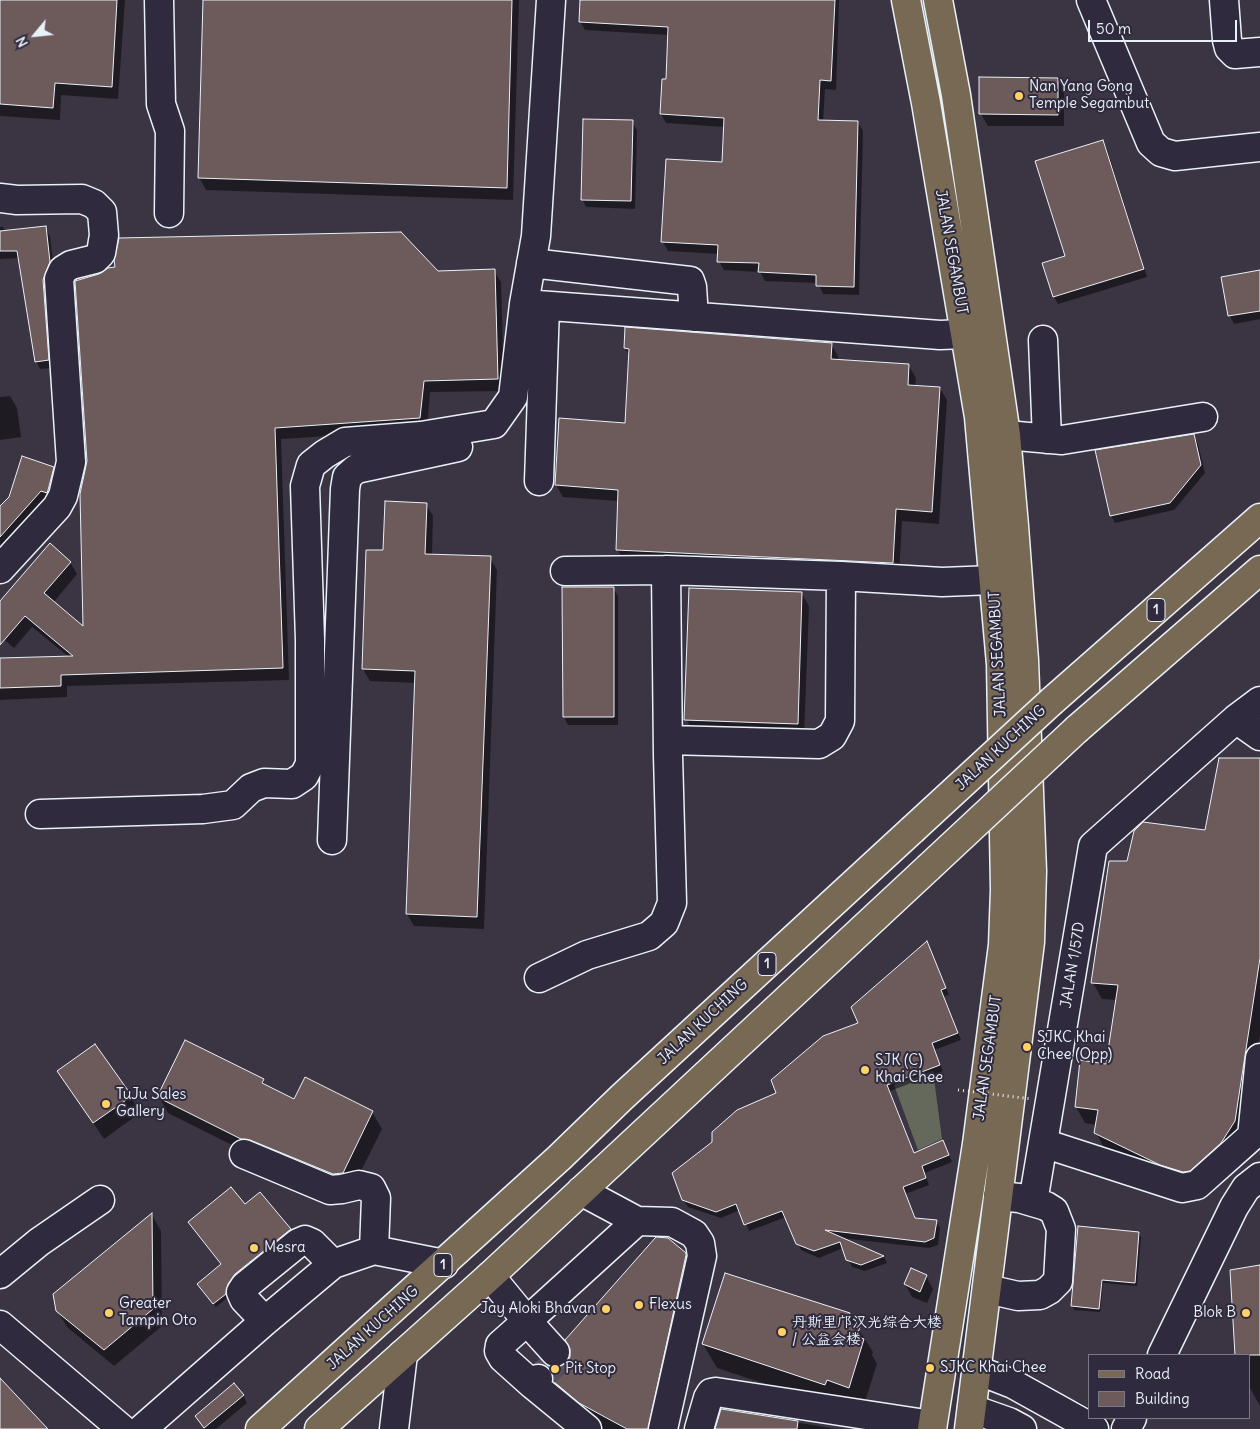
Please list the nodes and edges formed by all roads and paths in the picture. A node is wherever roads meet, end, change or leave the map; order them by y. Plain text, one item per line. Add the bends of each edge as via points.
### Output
1 (159, 0) edge
2 (552, 0) edge
3 (906, 0) edge
4 (938, 0) edge
5 (1091, 0) edge
6 (1224, 0) edge
7 (1260, 52) edge
8 (1260, 147) edge
9 (0, 198) edge
10 (168, 213) dead end
11 (531, 262) junction
12 (535, 305) junction
13 (694, 317) junction
14 (965, 334) junction
15 (1043, 340) dead end
16 (1203, 417) dead end
17 (494, 424) junction
18 (1006, 435) junction
19 (1047, 439) junction
20 (538, 481) dead end
21 (1260, 518) edge
22 (0, 569) edge
23 (666, 570) junction
24 (1260, 570) edge
25 (565, 571) dead end
26 (841, 576) junction
27 (993, 580) junction
28 (1260, 701) edge
29 (1236, 719) junction
30 (1260, 736) edge
31 (668, 740) junction
32 (40, 814) dead end
33 (332, 840) dead end
34 (539, 978) dead end
35 (1260, 1058) edge
36 (958, 1090) dead end
37 (1032, 1099) dead end
38 (1043, 1143) junction
39 (244, 1154) dead end
40 (1260, 1177) edge
41 (581, 1191) junction
42 (998, 1196) junction
43 (100, 1200) dead end
44 (1033, 1202) junction
45 (637, 1221) junction
46 (374, 1250) junction
47 (333, 1264) junction
48 (444, 1264) junction
49 (0, 1274) edge
50 (490, 1276) junction
51 (987, 1290) junction
52 (265, 1321) junction
53 (527, 1321) junction
54 (0, 1325) edge
55 (555, 1352) dead end
56 (403, 1354) junction
57 (1162, 1354) edge
58 (977, 1370) junction
59 (970, 1419) edge
60 (152, 1425) edge
61 (892, 1425) edge
62 (932, 1427) edge
63 (122, 1429) edge
64 (260, 1429) edge
65 (319, 1429) edge
66 (394, 1429) edge
67 (586, 1429) edge
68 (663, 1429) edge
69 (699, 1429) edge
70 (1022, 1429) edge
71 (1094, 1429) edge

1 - 10 street via 162,104 170,131
2 - 11 street via 536,236
3 - 14 main road, JALAN SEGAMBUT
4 - 18 main road, JALAN SEGAMBUT via 956,95
5 - 8 street via 1151,143 1161,152 1175,156
6 - 7 street via 1229,48 1235,54
9 - 22 street via 82,199 102,212 104,235 101,253 95,259 71,265 63,270 59,279 71,462 63,496 57,507
11 - 12 street
11 - 13 street via 690,281
12 - 13 street
12 - 17 street via 513,397
12 - 20 street
13 - 14 street
14 - 27 main road, JALAN SEGAMBUT via 978,417
15 - 19 street
16 - 19 street via 1091,436
17 - 32 street via 421,436 345,442 311,465 305,486 310,764 304,776 292,784 264,782 251,788 233,805
17 - 33 street via 472,444 356,469 347,477
18 - 19 street
18 - 42 main road, JALAN SEGAMBUT via 1024,660 1032,871 1030,942
21 - 48 main road, JALAN KUCHING / 1, bridge via 1052,701
23 - 25 street
23 - 26 street
23 - 31 street
24 - 41 main road, bridge via 1077,729
26 - 27 street via 942,582
26 - 31 street via 840,721 832,736 819,744
27 - 62 main road, JALAN SEGAMBUT via 1001,664 1003,945 977,1144
28 - 29 street, JALAN 1/57D
29 - 30 street
29 - 38 street, JALAN 1/57D via 1093,846
31 - 34 street via 672,903 664,923 649,936 587,955
35 - 38 street via 1252,1136 1197,1185 1182,1188
36 - 37 path, bridge
38 - 44 street, JALAN 1/57D
39 - 46 street via 330,1190 359,1185 371,1188 376,1198
40 - 57 street via 1246,1188 1234,1207
41 - 45 street
41 - 50 main road
42 - 44 street
42 - 51 main road, JALAN SEGAMBUT
43 - 49 street via 39,1242
44 - 51 street via 1054,1211 1061,1229 1058,1281 1040,1295 1018,1296
45 - 53 street
45 - 68 street via 672,1222 694,1234 700,1243 702,1256
46 - 47 street
46 - 48 street
47 - 52 street
47 - 52 street via 305,1240 253,1280 241,1292
48 - 64 main road, JALAN KUCHING / 1
50 - 53 street
50 - 56 main road
51 - 58 main road, JALAN SEGAMBUT
52 - 60 street
53 - 55 street
53 - 67 street via 500,1344 499,1351 503,1358 535,1382
54 - 63 street
56 - 65 main road
56 - 66 street
58 - 59 main road, JALAN SEGAMBUT
58 - 71 street via 1013,1384
59 - 70 street via 1009,1422
61 - 62 street
61 - 69 street via 716,1392 708,1398

